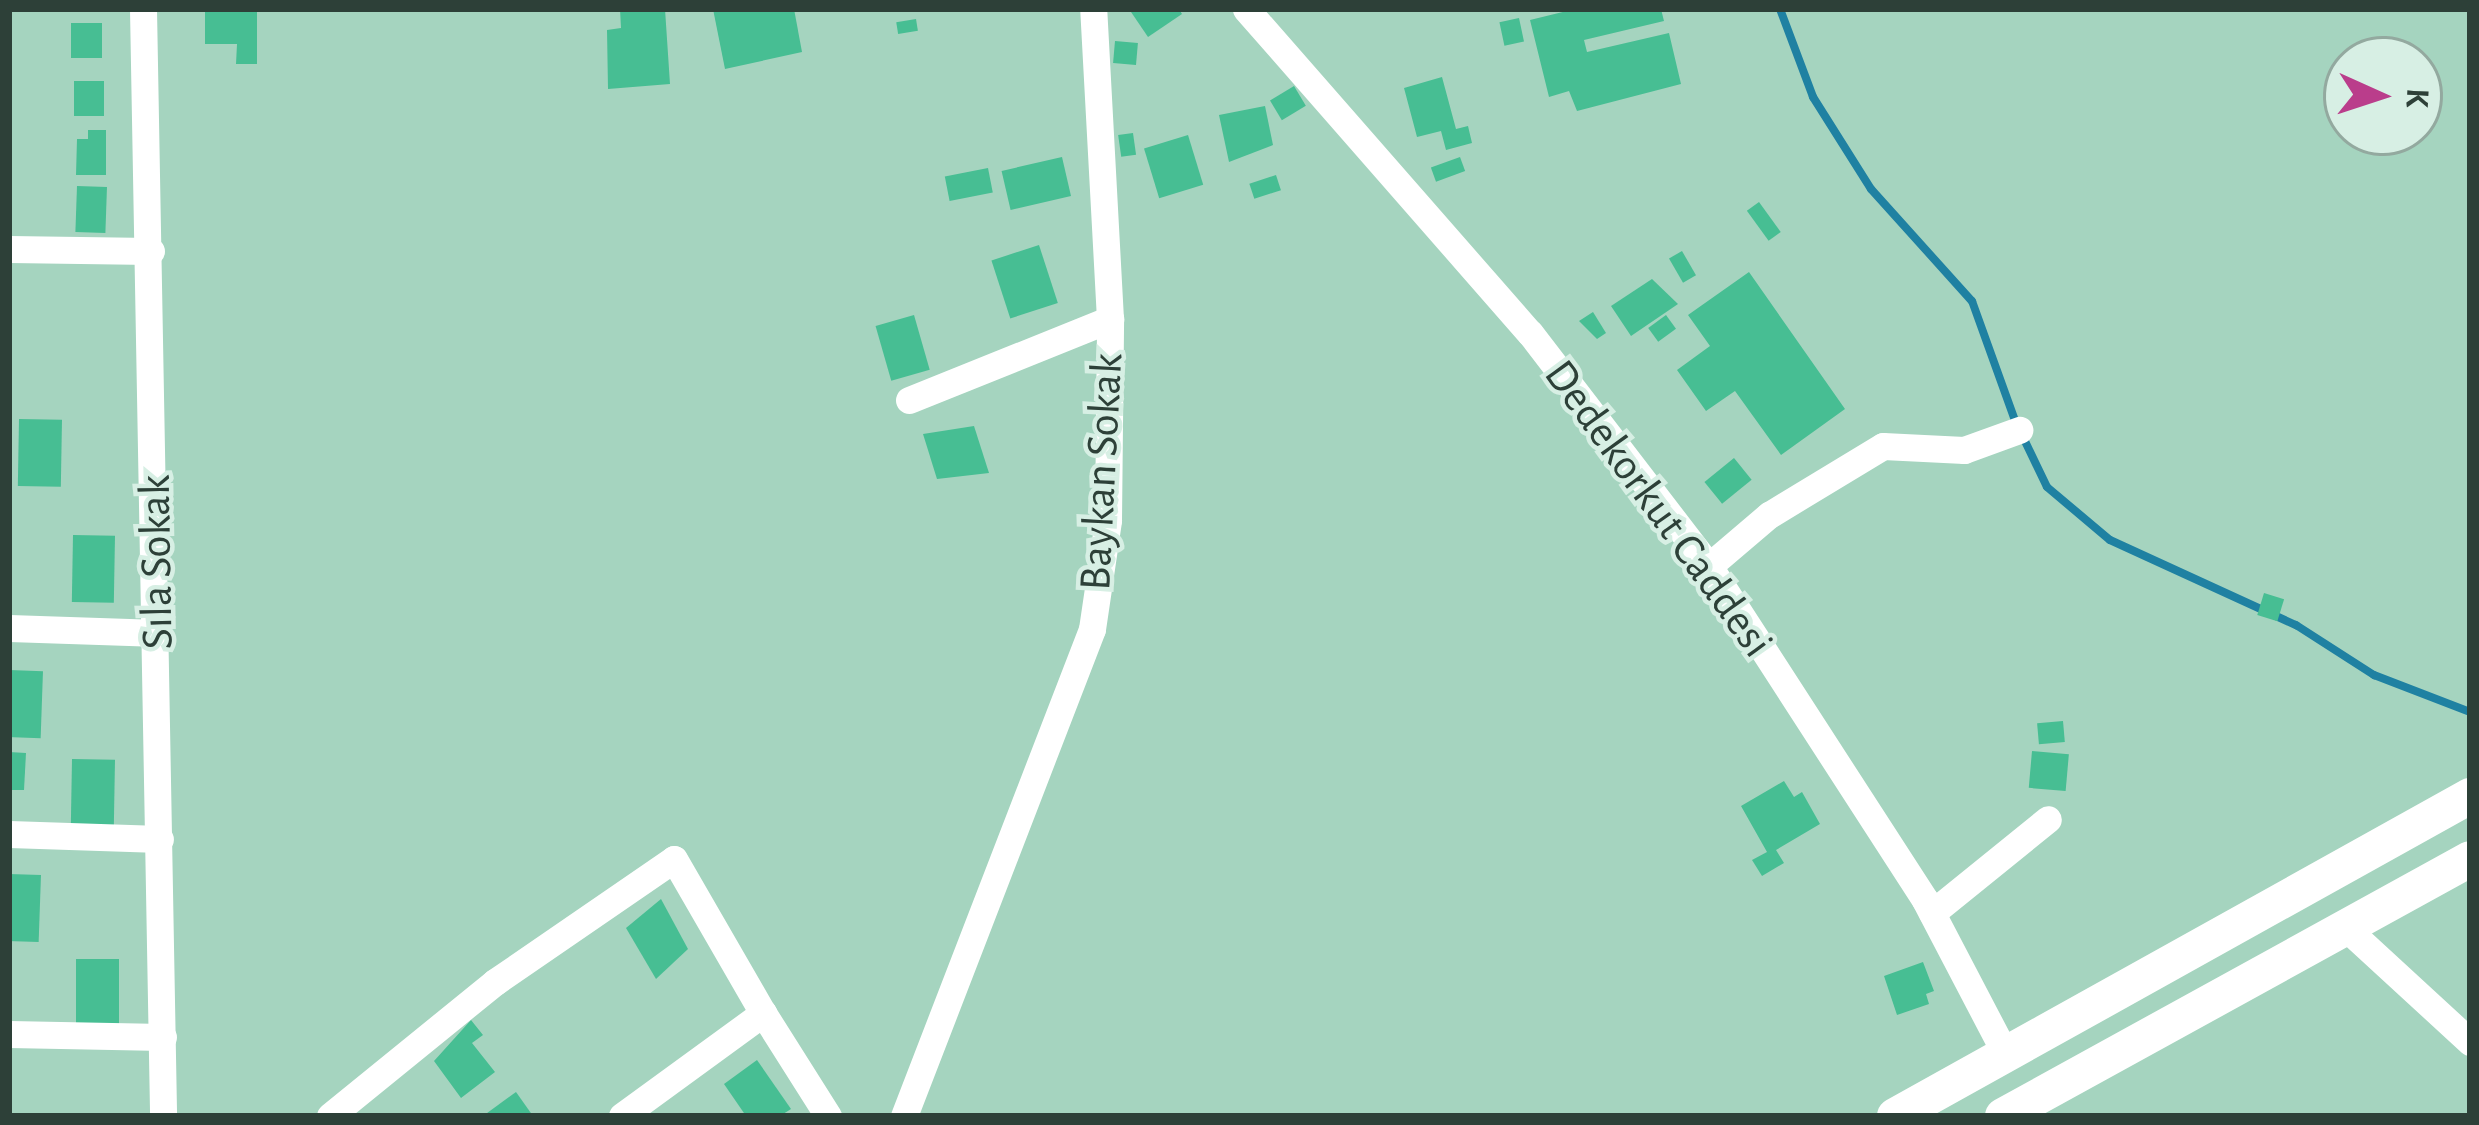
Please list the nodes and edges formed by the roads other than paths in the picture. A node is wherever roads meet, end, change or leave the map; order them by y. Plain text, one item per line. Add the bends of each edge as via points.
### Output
1 (143, 9) edge
2 (1093, 9) edge
3 (1246, 9) edge
4 (9, 249) edge
5 (151, 250) junction
6 (1110, 319) junction
7 (909, 400) dead end
8 (2019, 430) dead end
9 (1709, 566) junction
10 (9, 628) edge
11 (158, 633) junction
12 (2470, 796) edge
13 (2048, 819) dead end
14 (9, 834) edge
15 (160, 839) junction
16 (2470, 859) edge
17 (1932, 913) junction
18 (2345, 927) junction
19 (763, 1013) junction
20 (9, 1034) edge
21 (163, 1036) junction
22 (2470, 1042) edge
23 (2006, 1055) junction
24 (2022, 1111) edge
25 (163, 1116) edge
26 (330, 1116) edge
27 (622, 1116) edge
28 (828, 1116) edge
29 (904, 1116) edge
30 (1895, 1116) edge

1 - 5 street, Sıla Sokak
2 - 6 street, Baykan Sokak
3 - 9 street, Dedekorkut Caddesi via 1529,333
4 - 5 street
5 - 11 street, Sıla Sokak
6 - 7 street
6 - 29 street, Baykan Sokak via 1108,520 1092,629
8 - 9 street via 1964,451 1883,446 1768,515
9 - 17 street, Dedekorkut Caddesi
10 - 11 street
11 - 15 street, Sıla Sokak
12 - 23 main road
13 - 17 street
14 - 15 street
15 - 21 street, Sıla Sokak
16 - 18 main road
17 - 23 street, Dedekorkut Caddesi
18 - 22 street
18 - 24 main road
19 - 26 street via 674,859 496,982
19 - 27 street
19 - 28 street
20 - 21 street
21 - 25 street, Sıla Sokak
23 - 30 main road

